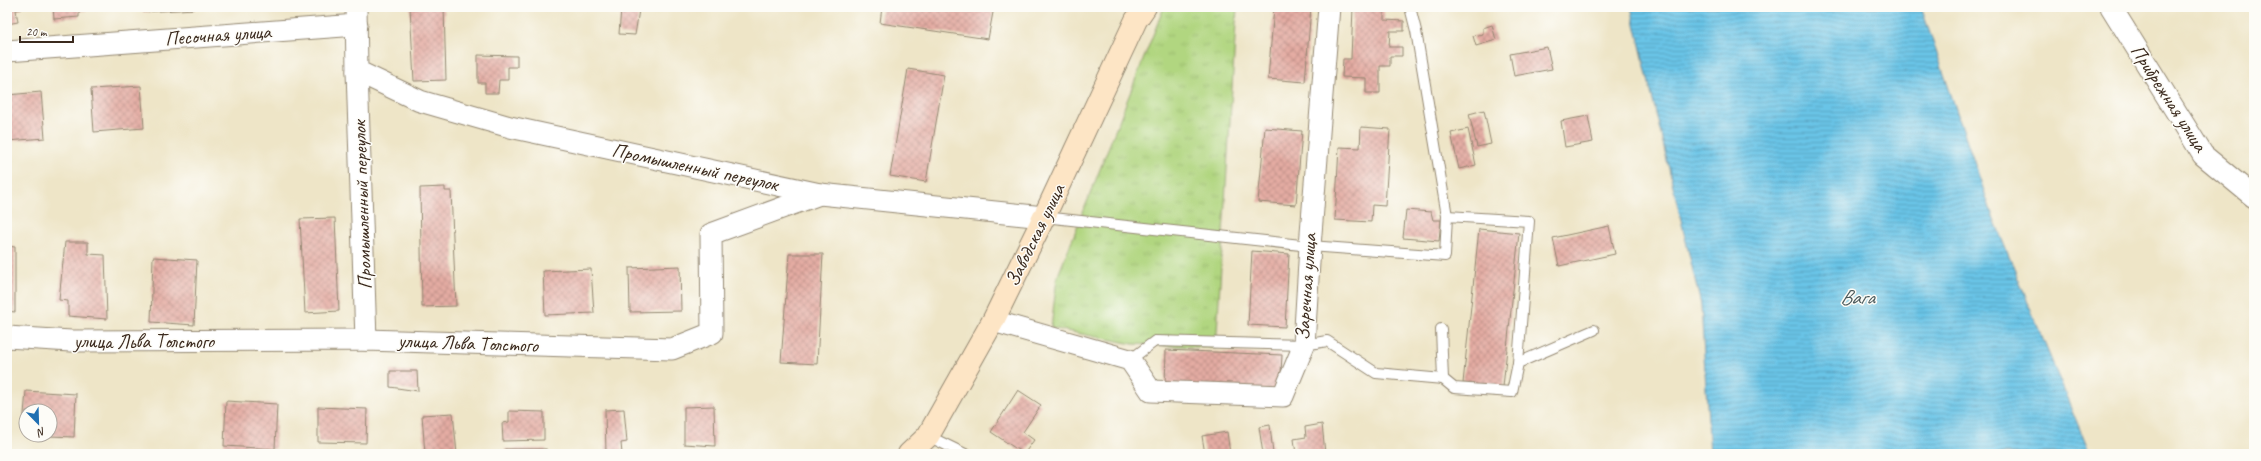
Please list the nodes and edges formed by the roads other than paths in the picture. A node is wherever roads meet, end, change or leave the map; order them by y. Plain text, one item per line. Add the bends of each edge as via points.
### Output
1 (1145, 7) edge
2 (1329, 7) edge
3 (1410, 7) edge
4 (2111, 7) edge
5 (356, 16) edge
6 (7, 51) edge
7 (357, 71) junction
8 (820, 194) junction
9 (2254, 197) edge
10 (1447, 216) junction
11 (1044, 218) junction
12 (1310, 246) junction
13 (993, 321) junction
14 (1441, 329) dead end
15 (1594, 330) dead end
16 (7, 337) edge
17 (366, 340) junction
18 (1304, 345) junction
19 (1130, 360) junction
20 (1518, 363) junction
21 (1443, 379) junction
22 (928, 436) junction
23 (909, 454) edge
24 (965, 454) edge

1 - 11 main road, Заводская улица via 1136,20
2 - 12 street, Заречная улица
3 - 10 lane
4 - 9 street, Прибрежная улица via 2203,155
5 - 6 street, Песочная улица
5 - 7 street, Промышленный переулок
7 - 8 street, Промышленный переулок via 420,101 510,127
7 - 17 street, Промышленный переулок
8 - 11 street, Промышленный переулок
8 - 17 street, улица Льва Толстого via 711,234 712,332 672,349
10 - 12 lane via 1445,256
10 - 20 lane via 1529,221
11 - 12 lane
11 - 13 main road, Заводская улица
12 - 18 street, Заречная улица
13 - 19 street
13 - 22 main road, Заводская улица
14 - 21 lane
15 - 20 lane
16 - 17 street, улица Льва Толстого via 71,341
18 - 19 lane via 1155,341
18 - 19 street, Заречная улица via 1283,396 1151,391
18 - 21 lane via 1327,341 1376,373
20 - 21 lane via 1512,392 1454,388
22 - 23 main road, Заводская улица
22 - 24 lane

